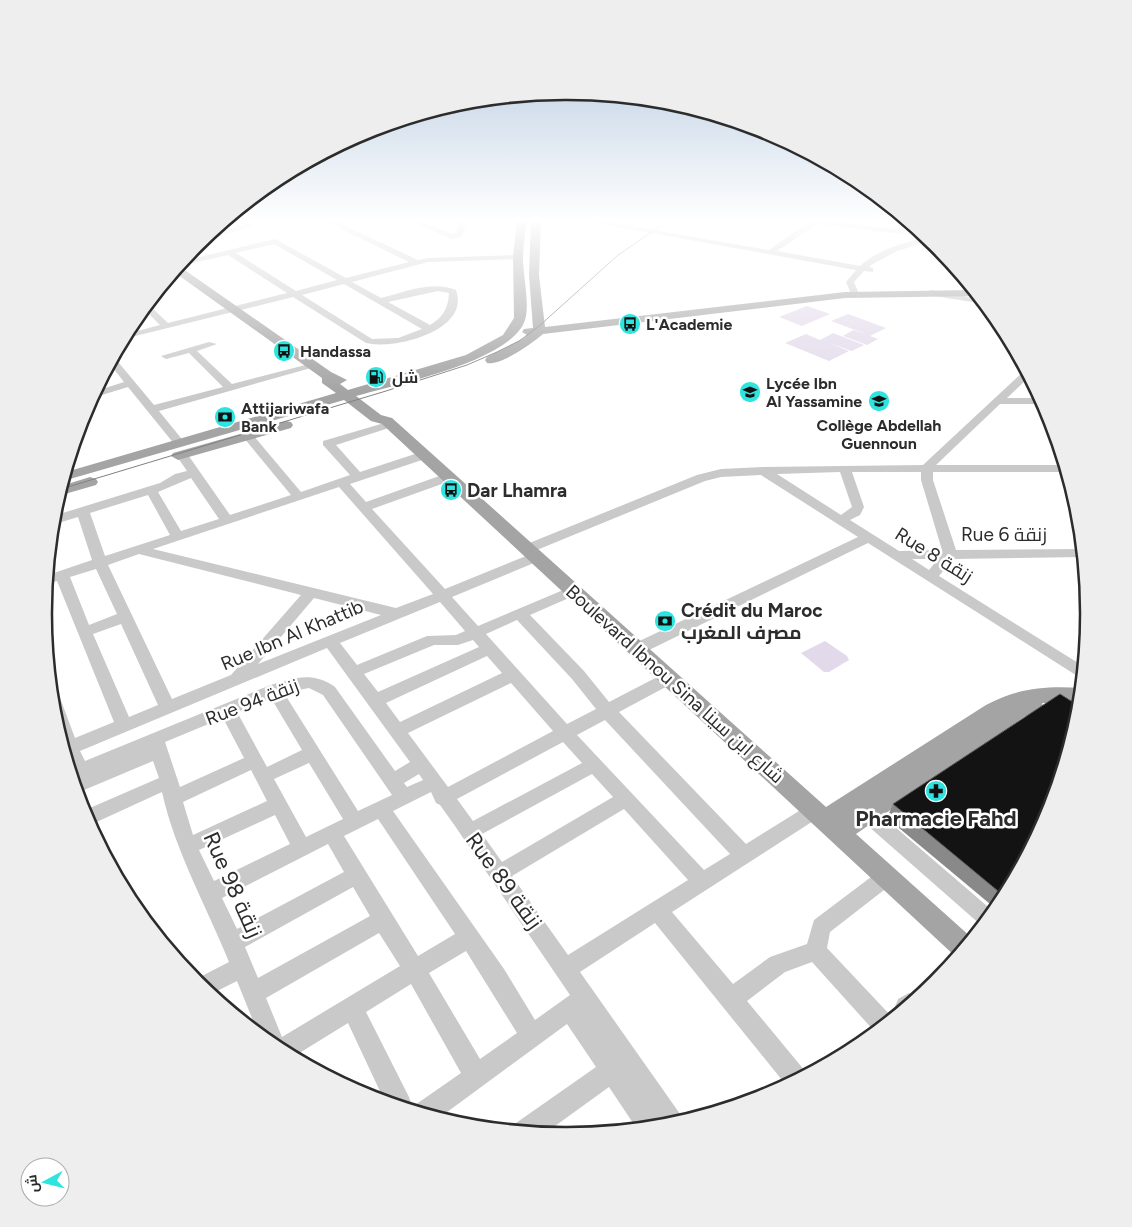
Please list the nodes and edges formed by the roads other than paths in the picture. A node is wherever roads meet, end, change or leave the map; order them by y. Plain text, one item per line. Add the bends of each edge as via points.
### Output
1 (190, 278) edge
2 (269, 278) edge
3 (341, 278) edge
4 (351, 278) edge
5 (517, 278) edge
6 (534, 278) edge
7 (861, 278) edge
8 (344, 280) junction
9 (962, 287) edge
10 (858, 291) junction
11 (292, 293) junction
12 (931, 293) junction
13 (967, 293) edge
14 (972, 300) edge
15 (380, 301) junction
16 (232, 308) junction
17 (449, 310) junction
18 (151, 311) edge
19 (413, 320) junction
20 (166, 326) junction
21 (516, 328) junction
22 (538, 328) junction
23 (429, 329) junction
24 (135, 334) edge
25 (212, 344) dead end
26 (191, 350) junction
27 (166, 356) dead end
28 (116, 365) edge
29 (313, 366) junction
30 (326, 377) junction
31 (1022, 377) edge
32 (131, 383) junction
33 (230, 388) junction
34 (102, 392) edge
35 (357, 397) junction
36 (326, 400) junction
37 (997, 401) junction
38 (1033, 401) edge
39 (153, 409) junction
40 (389, 422) junction
41 (248, 436) junction
42 (180, 449) junction
43 (941, 453) junction
44 (424, 455) junction
45 (927, 467) junction
46 (960, 467) junction
47 (845, 468) junction
48 (1058, 469) edge
49 (763, 471) junction
50 (194, 473) junction
51 (72, 475) edge
52 (358, 477) junction
53 (449, 477) junction
54 (342, 483) junction
55 (68, 489) edge
56 (151, 490) junction
57 (299, 497) junction
58 (363, 508) junction
59 (82, 510) junction
60 (61, 517) edge
61 (840, 520) junction
62 (227, 521) junction
63 (178, 537) junction
64 (868, 538) junction
65 (138, 550) junction
66 (531, 553) junction
67 (950, 553) junction
68 (1076, 553) edge
69 (897, 555) junction
70 (100, 563) junction
71 (55, 577) edge
72 (931, 577) junction
73 (573, 591) junction
74 (310, 593) junction
75 (442, 596) junction
76 (396, 613) junction
77 (520, 614) junction
78 (124, 617) junction
79 (84, 632) junction
80 (475, 633) junction
81 (330, 641) junction
82 (489, 649) junction
83 (637, 649) junction
84 (1076, 669) edge
85 (354, 672) junction
86 (512, 675) junction
87 (668, 678) junction
88 (236, 680) junction
89 (274, 690) junction
90 (374, 701) junction
91 (1072, 704) edge
92 (1072, 704) edge
93 (168, 708) junction
94 (227, 710) junction
95 (607, 710) junction
96 (124, 726) junction
97 (397, 731) junction
98 (565, 733) junction
99 (158, 745) junction
100 (70, 748) edge
101 (313, 753) junction
102 (594, 764) junction
103 (420, 766) junction
104 (258, 769) junction
105 (80, 779) edge
106 (392, 781) junction
107 (170, 790) junction
108 (438, 790) junction
109 (404, 798) junction
110 (626, 799) junction
111 (278, 804) junction
112 (381, 809) junction
113 (866, 813) junction
114 (94, 815) edge
115 (825, 821) junction
116 (355, 822) junction
117 (469, 832) junction
118 (332, 833) junction
119 (188, 846) junction
120 (302, 847) junction
121 (745, 856) junction
122 (500, 872) junction
123 (357, 876) junction
124 (886, 877) junction
125 (703, 882) junction
126 (209, 894) junction
127 (658, 911) junction
128 (981, 915) edge
129 (382, 920) junction
130 (469, 937) junction
131 (232, 943) junction
132 (959, 943) edge
133 (816, 951) junction
134 (241, 968) junction
135 (565, 969) junction
136 (415, 970) junction
137 (210, 984) edge
138 (253, 993) junction
139 (731, 999) junction
140 (577, 1004) junction
141 (352, 1007) junction
142 (880, 1020) edge
143 (269, 1032) edge
144 (532, 1037) junction
145 (284, 1042) edge
146 (620, 1065) junction
147 (793, 1074) edge
148 (476, 1076) junction
149 (396, 1098) edge
150 (431, 1109) edge
151 (661, 1118) edge
152 (533, 1126) edge

1 - 16 main road, Boulevard Ibnou Sina شارع ابن سينا
2 - 11 street
3 - 8 street
4 - 8 street
5 - 21 main road
6 - 22 main road
7 - 10 street
8 - 11 street
8 - 15 street
9 - 10 main road
10 - 12 main road
10 - 22 main road
11 - 16 street
11 - 23 street via 374,344 390,344
12 - 13 main road
12 - 14 street
15 - 17 street via 426,290 449,289 453,292
15 - 19 street
16 - 20 street
16 - 29 main road, Boulevard Ibnou Sina شارع ابن سينا
17 - 19 street
17 - 23 street via 442,321
18 - 20 street
19 - 23 street
20 - 24 street
21 - 22 main road
21 - 35 main road via 494,346 467,358
22 - 35 main road via 535,337 464,372
25 - 26 street
26 - 27 street
26 - 33 street
28 - 32 street
29 - 30 main road, Boulevard Ibnou Sina شارع ابن سينا
29 - 33 street
30 - 35 main road, Boulevard Ibnou Sina شارع ابن سينا via 334,376
30 - 36 main road
31 - 37 street
32 - 34 street
32 - 39 street
33 - 39 street
35 - 36 main road
35 - 40 main road, Boulevard Ibnou Sina شارع ابن سينا via 376,418
35 - 41 main road
36 - 42 main road
37 - 38 street
37 - 43 street
39 - 42 street
40 - 44 main road, Boulevard Ibnou Sina شارع ابن سينا
40 - 52 street via 327,444
41 - 42 main road
41 - 57 street
42 - 50 street
42 - 51 main road
42 - 55 main road
43 - 45 street
43 - 46 street
44 - 52 street
44 - 53 main road, Boulevard Ibnou Sina شارع ابن سينا
45 - 46 street, Rue Ibn Al Khattib
45 - 47 street, Rue Ibn Al Khattib
45 - 67 street via 927,480
46 - 48 street, Rue Ibn Al Khattib
47 - 49 street, Rue Ibn Al Khattib
47 - 61 street via 858,507
49 - 61 street, Rue 8 زنقة
49 - 66 street, Rue Ibn Al Khattib via 721,473 701,478
50 - 56 street
50 - 62 street
52 - 54 street
53 - 58 street
53 - 66 main road, Boulevard Ibnou Sina شارع ابن سينا
54 - 57 street
54 - 58 street
56 - 59 street
56 - 63 street
57 - 62 street
58 - 75 street
59 - 60 street
59 - 70 street
61 - 64 street, Rue 8 زنقة
62 - 63 street
63 - 65 street
64 - 69 street, Rue 8 زنقة
64 - 83 street
65 - 70 street
65 - 74 street
66 - 73 main road, Boulevard Ibnou Sina شارع ابن سينا
66 - 75 street, Rue Ibn Al Khattib
67 - 68 street, Rue 6 زنقة
67 - 69 street, Rue 6 زنقة
67 - 72 street
69 - 72 street, Rue 8 زنقة
70 - 71 street
70 - 78 street
71 - 79 street
72 - 84 street, Rue 8 زنقة
73 - 77 street
73 - 83 main road, Boulevard Ibnou Sina شارع ابن سينا
74 - 76 street
74 - 88 street
75 - 76 street, Rue Ibn Al Khattib
75 - 80 street
76 - 81 street, Rue Ibn Al Khattib
77 - 80 street
77 - 95 street via 578,674
78 - 79 street
78 - 93 street
79 - 96 street
80 - 82 street
80 - 85 street via 454,641 432,640
81 - 85 street, Rue 89 زنقة
81 - 88 street, Rue Ibn Al Khattib
82 - 86 street
82 - 90 street
83 - 87 main road, Boulevard Ibnou Sina شارع ابن سينا
85 - 90 street, Rue 89 زنقة
86 - 97 street
86 - 98 street
87 - 95 street
87 - 115 main road, Boulevard Ibnou Sina شارع ابن سينا
88 - 93 street, Rue Ibn Al Khattib
89 - 94 street, Rue 94 زنقة
89 - 101 street
89 - 106 street, Rue 94 زنقة via 303,681 321,684 330,691
90 - 97 street, Rue 89 زنقة
91 - 115 main road via 1028,696 1014,699
92 - 113 main road via 1035,706 1017,711
93 - 96 street, Rue Ibn Al Khattib
94 - 99 street, Rue 94 زنقة
94 - 104 street
95 - 98 street
95 - 121 street
96 - 100 street, Rue Ibn Al Khattib
97 - 103 street, Rue 89 زنقة
98 - 102 street
98 - 108 street
99 - 105 street, Rue 94 زنقة
99 - 107 street, Rue 98 زنقة
101 - 104 street
101 - 116 street
102 - 110 street
102 - 117 street
103 - 106 street
103 - 108 street, Rue 89 زنقة
104 - 107 street
104 - 111 street
106 - 109 street, Rue 94 زنقة
107 - 114 street
107 - 119 street, Rue 98 زنقة
108 - 109 street
108 - 117 street, Rue 89 زنقة
109 - 112 street
110 - 122 street
110 - 125 street
111 - 119 street
111 - 120 street
112 - 116 street
112 - 130 street
113 - 115 main road
113 - 128 street
115 - 121 street
115 - 124 main road, Boulevard Ibnou Sina شارع ابن سينا
116 - 118 street
117 - 122 street, Rue 89 زنقة
118 - 120 street
118 - 123 street
119 - 126 street, Rue 98 زنقة
120 - 126 street
121 - 125 street
122 - 135 street, Rue 89 زنقة
123 - 129 street
123 - 131 street
124 - 132 main road, Boulevard Ibnou Sina شارع ابن سينا
124 - 133 street via 821,927
125 - 127 street
126 - 131 street, Rue 98 زنقة
127 - 135 street
127 - 139 street
129 - 136 street
129 - 138 street
130 - 136 street
130 - 144 street
131 - 134 street, Rue 98 زنقة
133 - 139 street via 778,964
133 - 142 street
134 - 137 street
134 - 138 street, Rue 98 زنقة
135 - 140 street, Rue 89 زنقة
136 - 141 street
136 - 148 street
138 - 143 street, Rue 98 زنقة
139 - 147 street
140 - 144 street
140 - 146 street, Rue 89 زنقة
141 - 145 street
141 - 149 street
144 - 148 street
146 - 151 street, Rue 89 زنقة
146 - 152 street
148 - 150 street

